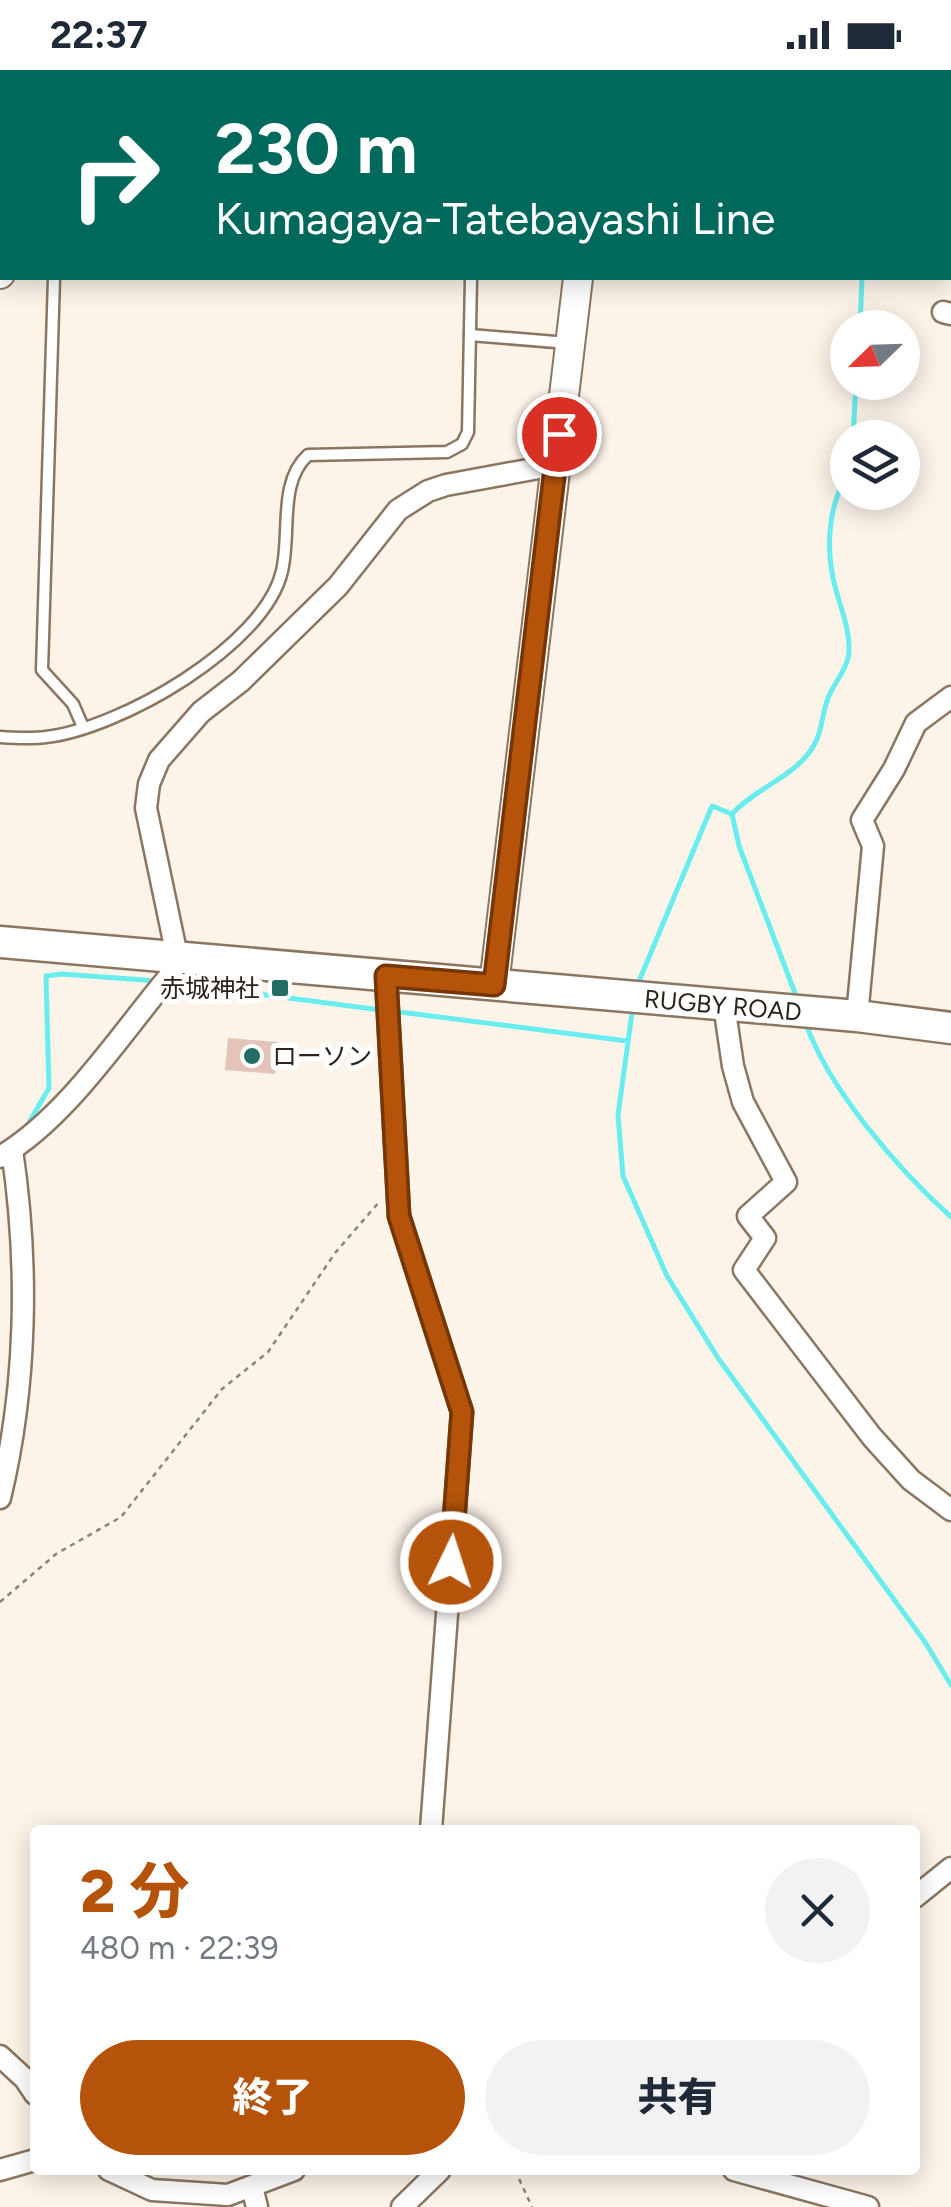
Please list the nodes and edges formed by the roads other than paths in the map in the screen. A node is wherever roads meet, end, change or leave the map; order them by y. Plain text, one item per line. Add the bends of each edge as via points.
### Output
1 (54, 280) edge
2 (471, 280) edge
3 (578, 280) edge
4 (470, 335) junction
5 (570, 344) junction
6 (555, 465) junction
7 (951, 697) edge
8 (83, 727) junction
9 (0, 737) edge
10 (0, 942) edge
11 (178, 956) junction
12 (494, 985) junction
13 (387, 988) junction
14 (724, 1005) junction
15 (857, 1016) junction
16 (951, 1028) edge
17 (6, 1154) edge
18 (0, 1498) edge
19 (951, 1510) edge
20 (431, 1825) edge
21 (951, 1868) edge
22 (920, 1893) edge
23 (0, 2034) edge
24 (2, 2057) edge
25 (30, 2088) edge
26 (30, 2161) edge
27 (0, 2170) edge
28 (120, 2175) edge
29 (287, 2175) edge
30 (435, 2175) edge
31 (751, 2175) edge
32 (255, 2197) edge
33 (402, 2207) edge
34 (863, 2207) edge

1 - 8 lane via 42,670
2 - 4 lane
3 - 5 street
4 - 5 lane
4 - 8 lane via 468,432 462,444 447,452 308,455 290,477 275,594 248,627 213,662 152,700
5 - 6 street
6 - 11 street via 446,485 411,500 338,586 159,760 146,808
6 - 12 street
7 - 15 street via 916,722 862,820 873,846
8 - 9 lane via 47,737
10 - 11 main road, RUGBY ROAD
11 - 13 main road, RUGBY ROAD
11 - 17 street via 172,973 71,1095
12 - 13 main road, RUGBY ROAD
12 - 14 main road, RUGBY ROAD
13 - 20 street via 399,1216 462,1412
14 - 15 main road, RUGBY ROAD
14 - 19 street via 743,1102 786,1182 748,1216 765,1238 744,1270 872,1436 911,1480
15 - 16 main road, RUGBY ROAD
17 - 18 street via 22,1220 21,1322 16,1410
21 - 22 street
23 - 24 street
24 - 25 street
26 - 27 street
28 - 32 street via 152,2190
29 - 32 street
30 - 33 street
31 - 34 street

